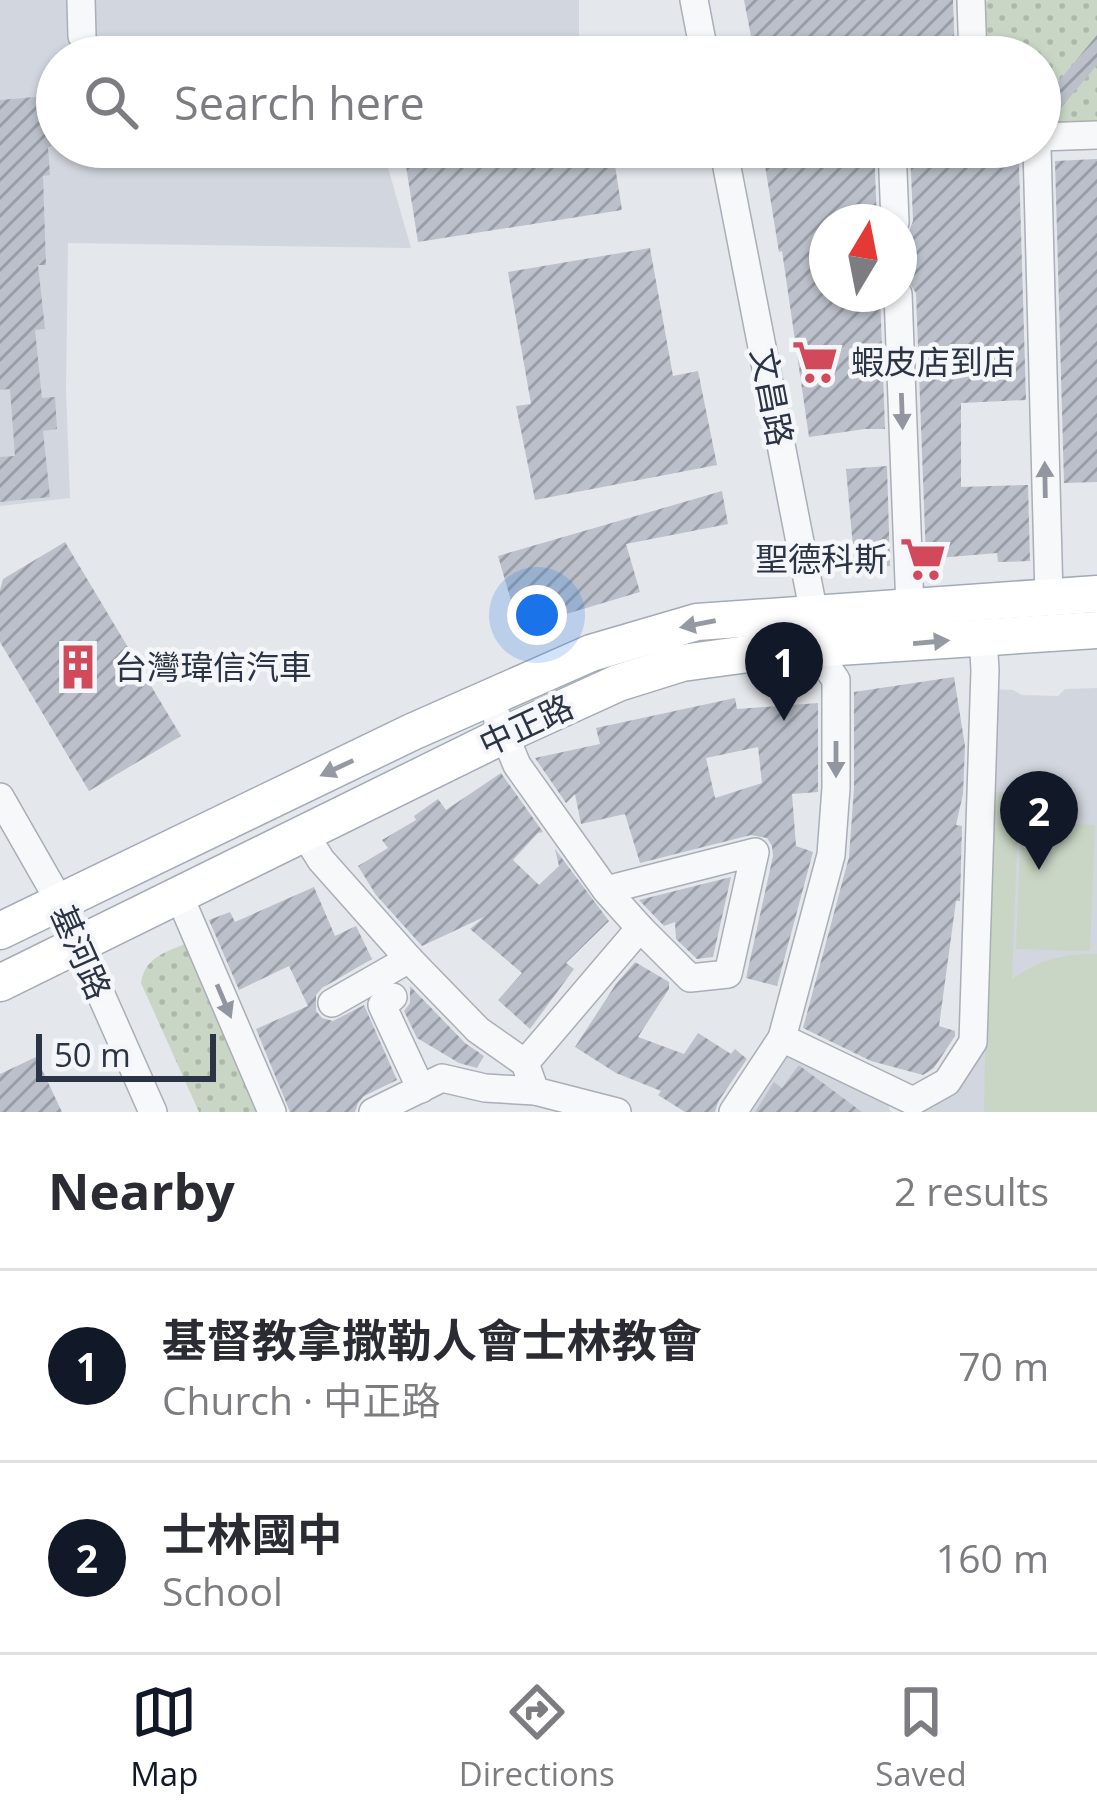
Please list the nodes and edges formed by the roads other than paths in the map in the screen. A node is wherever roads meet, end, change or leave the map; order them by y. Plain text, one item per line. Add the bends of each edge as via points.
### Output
1 (81, 0) edge
2 (694, 0) edge
3 (971, 0) edge
4 (82, 36) dead end
5 (701, 36) edge
6 (972, 36) edge
7 (1097, 135) edge
8 (1061, 136) edge
9 (727, 168) edge
10 (893, 168) edge
11 (1038, 168) edge
12 (894, 204) edge
13 (899, 312) edge
14 (1097, 594) edge
15 (1049, 597) junction
16 (910, 608) junction
17 (1097, 630) edge
18 (814, 631) junction
19 (983, 638) junction
20 (487, 698) junction
21 (506, 734) junction
22 (0, 797) edge
23 (304, 833) junction
24 (606, 890) junction
25 (178, 893) junction
26 (59, 902) junction
27 (640, 928) junction
28 (0, 931) edge
29 (79, 945) junction
30 (409, 958) junction
31 (0, 983) edge
32 (393, 997) dead end
33 (332, 1003) dead end
34 (782, 1038) junction
35 (525, 1063) junction
36 (421, 1089) junction
37 (535, 1091) junction
38 (482, 1100) edge
39 (153, 1112) edge
40 (272, 1112) edge
41 (373, 1112) edge
42 (617, 1112) edge
43 (733, 1112) edge

1 - 4 street
2 - 5 street
3 - 6 street
7 - 8 street
9 - 18 street, 文昌路
10 - 12 street
15 -> 11 street
13 -> 16 street
14 - 15 main road, 中正路
15 - 16 main road, 中正路
16 - 18 main road, 中正路
17 - 19 main road, 中正路
18 -> 19 main road, 中正路
18 -> 20 main road, 中正路 via 697,622 591,653
18 - 21 main road, 中正路 via 618,682
18 -> 34 street, 文昌路 via 836,680 831,855
19 - 34 street via 973,1042 947,1082 913,1101
20 - 21 street
20 -> 26 main road, 中正路
21 - 23 main road, 中正路
21 - 24 street via 517,765
22 - 26 street, 基河路
23 - 25 main road, 中正路
23 - 30 street
24 - 27 street
24 - 27 street via 755,852 728,974 690,978
25 - 29 main road, 中正路
25 -> 40 street
26 - 28 main road, 中正路
26 - 29 street, 基河路
27 - 35 street
29 - 31 main road, 中正路
29 - 39 street, 基河路
30 - 33 street
30 - 35 street via 478,1030
32 - 36 street via 382,1005
34 - 43 street, 文昌路
35 - 37 street
36 - 38 street via 442,1078
36 - 41 street
37 - 38 street
37 - 42 street

